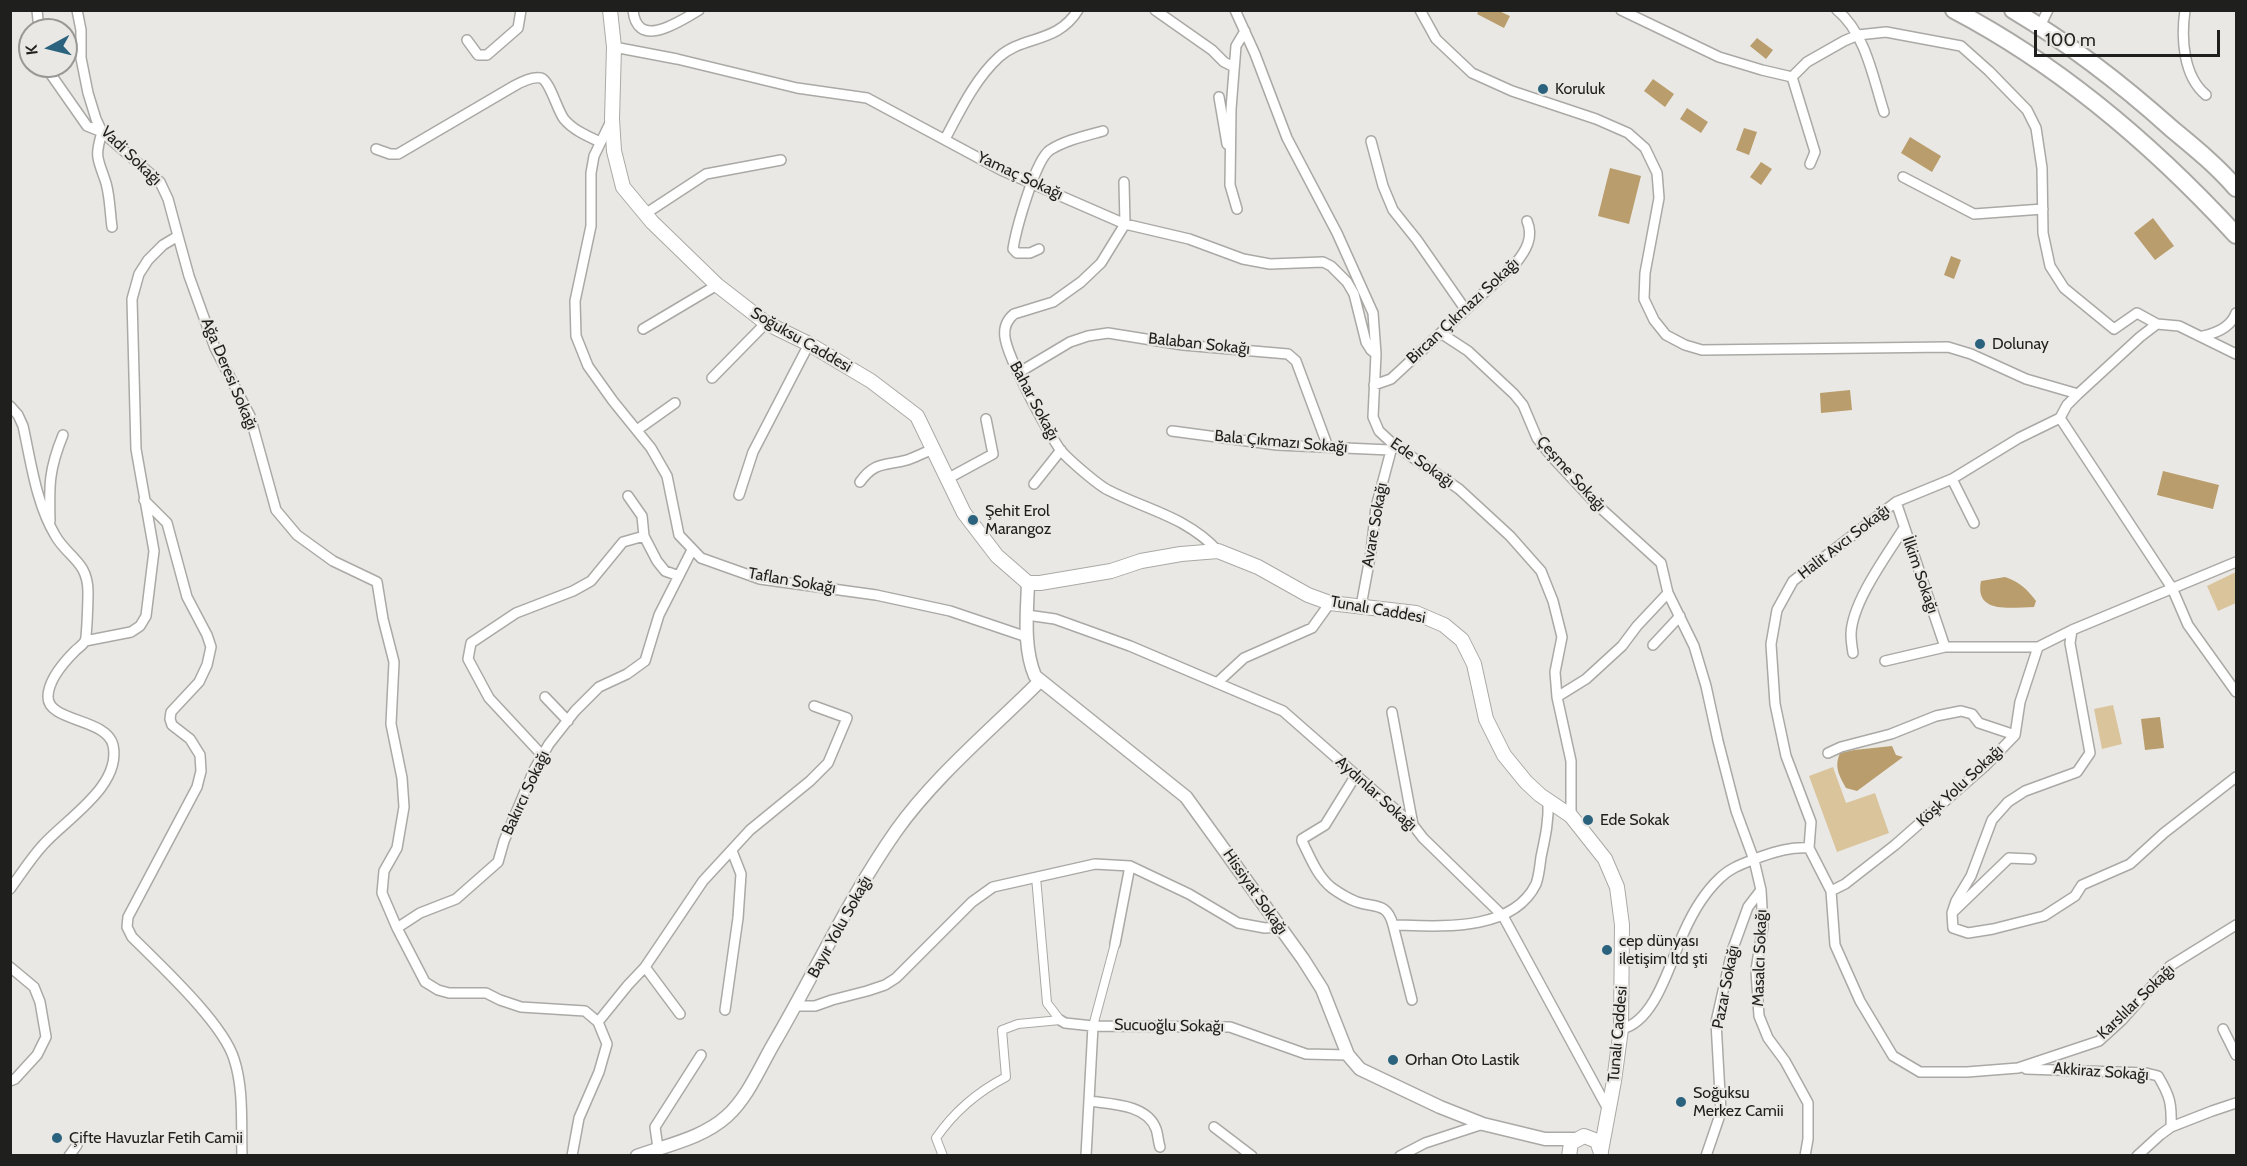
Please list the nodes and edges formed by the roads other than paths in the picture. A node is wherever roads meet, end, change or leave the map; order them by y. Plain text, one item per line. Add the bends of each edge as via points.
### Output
1 (77, 10) edge
2 (521, 10) edge
3 (610, 10) edge
4 (633, 10) edge
5 (699, 10) edge
6 (1078, 10) edge
7 (1155, 10) edge
8 (1235, 10) edge
9 (1420, 10) edge
10 (1621, 10) edge
11 (1837, 10) edge
12 (1954, 10) edge
13 (2013, 10) edge
14 (2048, 10) edge
15 (2185, 10) edge
16 (2040, 26) junction
17 (1245, 31) junction
18 (1858, 35) junction
19 (467, 40) dead end
20 (614, 47) junction
21 (1234, 67) junction
22 (1792, 77) junction
23 (53, 78) edge
24 (2206, 95) dead end
25 (1218, 97) dead end
26 (1884, 112) dead end
27 (612, 119) junction
28 (1103, 131) dead end
29 (102, 132) junction
30 (945, 139) junction
31 (1371, 141) dead end
32 (600, 142) junction
33 (376, 149) dead end
34 (1230, 158) junction
35 (782, 160) dead end
36 (1810, 164) dead end
37 (1903, 177) dead end
38 (1124, 182) dead end
39 (1033, 183) junction
40 (2236, 188) edge
41 (2043, 208) junction
42 (1237, 209) dead end
43 (645, 214) junction
44 (1527, 221) dead end
45 (1125, 224) junction
46 (112, 227) dead end
47 (2236, 235) edge
48 (178, 236) junction
49 (1039, 249) dead end
50 (717, 285) junction
51 (1465, 309) junction
52 (2236, 313) edge
53 (766, 323) junction
54 (2157, 324) junction
55 (642, 329) dead end
56 (1442, 334) junction
57 (2204, 336) junction
58 (809, 344) junction
59 (1376, 354) junction
60 (2236, 354) edge
61 (1018, 373) junction
62 (712, 378) dead end
63 (1374, 386) junction
64 (2078, 394) junction
65 (675, 403) dead end
66 (10, 406) edge
67 (2060, 418) junction
68 (987, 419) dead end
69 (637, 430) junction
70 (1172, 431) dead end
71 (63, 435) dead end
72 (1328, 447) junction
73 (1392, 447) junction
74 (934, 449) junction
75 (1060, 450) junction
76 (947, 479) junction
77 (1952, 479) junction
78 (860, 482) dead end
79 (1034, 484) dead end
80 (739, 495) dead end
81 (628, 496) dead end
82 (144, 500) junction
83 (1896, 502) junction
84 (1974, 522) dead end
85 (50, 526) junction
86 (1904, 528) junction
87 (644, 536) junction
88 (692, 550) junction
89 (1218, 551) junction
90 (2236, 562) edge
91 (679, 576) junction
92 (1028, 583) junction
93 (2172, 588) junction
94 (1668, 593) junction
95 (1330, 603) junction
96 (1361, 606) junction
97 (1027, 615) junction
98 (1680, 616) junction
99 (2072, 630) junction
100 (1027, 637) junction
101 (85, 641) junction
102 (1653, 645) dead end
103 (1945, 647) junction
104 (2038, 647) junction
105 (1853, 653) dead end
106 (1886, 661) dead end
107 (1041, 681) junction
108 (1218, 682) junction
109 (2236, 692) edge
110 (545, 697) dead end
111 (1557, 697) junction
112 (814, 706) dead end
113 (1392, 712) dead end
114 (568, 721) junction
115 (2015, 735) junction
116 (1828, 753) dead end
117 (542, 755) junction
118 (1356, 776) junction
119 (2236, 777) edge
120 (1548, 802) junction
121 (1570, 816) junction
122 (1413, 825) junction
123 (1809, 848) junction
124 (732, 851) junction
125 (2031, 859) dead end
126 (1754, 860) junction
127 (1130, 866) junction
128 (1036, 877) junction
129 (10, 889) edge
130 (1761, 890) junction
131 (1831, 891) junction
132 (1952, 914) junction
133 (1503, 916) junction
134 (1393, 925) junction
135 (2236, 925) edge
136 (1278, 927) junction
137 (397, 928) junction
138 (1115, 944) joint
139 (10, 967) edge
140 (645, 968) junction
141 (1412, 1000) dead end
142 (797, 1006) junction
143 (725, 1010) dead end
144 (680, 1014) dead end
145 (1060, 1020) junction
146 (598, 1022) junction
147 (1093, 1026) junction
148 (1621, 1029) junction
149 (2223, 1029) dead end
150 (701, 1054) dead end
151 (1348, 1055) junction
152 (2236, 1055) edge
153 (2018, 1068) junction
154 (10, 1081) edge
155 (1089, 1101) junction
156 (2236, 1104) edge
157 (1609, 1111) junction
158 (1483, 1124) junction
159 (1214, 1127) dead end
160 (2172, 1127) junction
161 (1579, 1137) junction
162 (1545, 1139) junction
163 (77, 1145) dead end
164 (1160, 1147) dead end
165 (658, 1148) junction
166 (1601, 1153) edge
167 (1568, 1154) edge
168 (69, 1155) edge
169 (242, 1155) edge
170 (572, 1155) edge
171 (637, 1155) edge
172 (943, 1155) edge
173 (1086, 1155) edge
174 (1252, 1155) edge
175 (1400, 1155) edge
176 (1706, 1155) edge
177 (1805, 1155) edge
178 (2137, 1155) edge

1 - 29 street, Vadi Sokağı via 88,93
2 - 19 street via 518,28 487,55 478,55
3 - 20 main road, Soğuksu Caddesi
4 - 5 street via 634,19 650,32
6 - 30 street via 1060,30 1000,56 971,93
7 - 21 street
8 - 17 street, Ede Sokağı
9 - 64 street via 1436,39 1472,73 1596,119 1628,133 1645,148 1657,173 1659,198 1644,299 1666,335 1702,350 1948,347 2026,379
10 - 22 street via 1719,57
11 - 18 street
12 - 47 highway via 2049,68 2127,128 2200,195
13 - 16 highway
14 - 16 street
15 - 24 street via 2184,46 2190,72
16 - 40 highway via 2132,93
17 - 21 street via 1236,46
17 - 59 street, Ede Sokağı via 1287,138 1373,313
18 - 22 street via 1807,62
18 - 26 street
18 - 41 street via 1886,32 1961,46 1989,71 2027,110 2036,128
20 - 27 main road, Soğuksu Caddesi
20 - 30 street, Yamaç Sokağı via 797,88 867,98
21 - 34 street
22 - 36 street via 1815,152
23 - 29 street via 87,126
25 - 34 street
27 - 32 street
27 - 43 main road, Soğuksu Caddesi via 614,151 623,187
28 - 39 street via 1072,139 1048,151
29 - 46 street via 96,160 106,185
29 - 48 street, Vadi Sokağı via 160,182
30 - 39 street, Yamaç Sokağı
31 - 51 street via 1393,210
32 - 33 street via 565,120 542,78 514,86 398,154
32 - 69 street via 591,172 591,226 575,301 576,336 588,366
34 - 42 street via 1230,185
35 - 43 street via 706,174
37 - 41 street via 1974,214
38 - 45 street
39 - 45 street, Yamaç Sokağı
39 - 49 street via 1013,249 1030,253
41 - 54 street via 2050,266 2064,288 2114,329 2137,312
43 - 50 main road, Soğuksu Caddesi
44 - 51 street, Bircan Çıkmazı Sokağı via 1530,236 1521,258
45 - 59 street, Yamaç Sokağı via 1189,239 1243,259 1270,264 1314,261 1331,266 1354,294 1366,342
45 - 61 street, Bahar Sokağı via 1101,263 1081,282 1053,302 1009,318 1005,338
48 - 82 street via 148,260 132,299 136,449
48 - 137 street, Ağa Deresi Sokağı via 215,348 250,416 276,510 297,535 333,561 377,582 394,662 391,724 404,807 397,848 384,871 382,894
50 - 53 main road, Soğuksu Caddesi
50 - 55 street
51 - 56 street, Bircan Çıkmazı Sokağı
52 - 57 street via 2219,332
53 - 58 main road, Soğuksu Caddesi
53 - 62 street
54 - 57 street via 2179,326
54 - 64 street
56 - 63 street, Bircan Çıkmazı Sokağı via 1391,379
56 - 94 street, Çeşme Sokağı via 1468,351 1514,394 1537,438 1552,457 1661,563
57 - 60 street
58 - 74 main road, Soğuksu Caddesi via 871,381 917,416
58 - 80 street via 753,452
59 - 63 street, Ede Sokağı
61 - 72 street, Balaban Sokağı via 1070,342 1108,333 1183,345 1288,354 1296,361
61 - 75 street, Bahar Sokağı
63 - 73 street, Ede Sokağı via 1373,417
64 - 67 street
65 - 69 street
66 - 85 street via 23,426
67 - 77 street, Halit Avcı Sokağı
67 - 93 street
68 - 76 street via 993,454
69 - 88 street via 667,476 679,535
70 - 72 street, Bala Çıkmazı Sokağı via 1277,445
71 - 85 street via 49,480
72 - 73 street, Bala Çıkmazı Sokağı
73 - 96 street, Avare Sokağı via 1376,507
73 - 111 street, Ede Sokağı via 1459,489 1541,571 1562,637 1555,672
74 - 76 main road, Soğuksu Caddesi
74 - 78 street via 907,460 879,465
75 - 79 street
75 - 89 street, Bahar Sokağı via 1105,488 1190,526
76 - 92 main road, Soğuksu Caddesi via 964,513 997,556
77 - 83 street, Halit Avcı Sokağı
77 - 84 street
81 - 87 street via 642,516
82 - 101 street via 154,551 146,616 131,632
82 - 169 street via 166,523 187,597 211,647 199,682 171,712 170,719 171,725 190,739 200,755 197,787 128,917 127,927 221,1033 234,1059 241,1103
83 - 86 street, İlkim Sokağı
83 - 123 street, Halit Avcı Sokağı via 1793,581 1777,610 1771,644 1775,704 1786,756 1811,822
85 - 101 street via 87,576
86 - 103 street, İlkim Sokağı
86 - 105 street via 1871,579 1854,616
87 - 91 street via 665,571
87 - 117 street via 622,542 591,580 516,613 471,643 468,659 489,698
88 - 91 street, Bakırcı Sokağı
88 - 100 street, Taflan Sokağı via 701,558 760,579 876,595 950,611
89 - 92 main road, Tunalı Caddesi via 1181,554 1141,561 1111,572
89 - 95 main road, Tunalı Caddesi
90 - 93 street
91 - 114 street, Bakırcı Sokağı via 659,615 645,661 599,687
92 - 97 street, Hissiyat Sokağı
93 - 99 street
93 - 109 street via 2188,625
94 - 98 street, Çeşme Sokağı
94 - 111 street via 1622,646 1586,679
95 - 96 main road, Tunalı Caddesi
95 - 108 street via 1312,628 1244,658
96 - 120 main road, Tunalı Caddesi via 1416,613 1444,625 1462,640 1474,664 1493,735 1513,768
97 - 100 street, Hissiyat Sokağı
97 - 108 street, Aydınlar Sokağı via 1055,619
98 - 102 street
98 - 126 street, Çeşme Sokağı via 1694,646 1736,811
99 - 104 street
99 - 132 street via 2070,643 2090,753 2077,772 2025,791 1992,820
100 - 107 street, Hissiyat Sokağı via 1031,666
101 - 129 street via 59,669 48,700 53,709 107,734 113,744 114,760 108,777 88,804 43,844
103 - 104 street
103 - 106 street
104 - 115 street, Köşk Yolu Sokağı via 2020,702
107 - 136 street, Hissiyat Sokağı via 1186,797
107 - 142 street, Bayır Yolu Sokağı via 921,798 859,891
108 - 118 street, Aydınlar Sokağı via 1283,711
110 - 114 street
111 - 121 street, Ede Sokağı via 1571,761
112 - 124 street via 846,718 828,763 750,830
113 - 122 street
114 - 117 street, Bakırcı Sokağı
115 - 116 street via 1979,723 1972,714 1961,711
115 - 131 street, Köşk Yolu Sokağı via 1895,845
117 - 137 street, Bakırcı Sokağı via 498,862 456,899
118 - 122 street, Aydınlar Sokağı
118 - 134 street via 1325,825 1302,841 1319,875 1332,888 1357,902 1378,905
119 - 132 street via 2130,864 2082,885 2075,896 2044,916 1968,933 1953,928
120 - 121 main road, Tunalı Caddesi
120 - 133 street via 1549,818 1537,882 1527,898
121 - 148 main road, Tunalı Caddesi via 1605,859 1617,887 1623,951
122 - 133 street, Aydınlar Sokağı
123 - 126 street via 1781,850
123 - 131 street, Karslılar Sokağı
124 - 140 street via 703,881
124 - 143 street via 741,874
125 - 132 street via 2009,858
126 - 130 street
126 - 148 street via 1732,868 1713,885 1685,930 1655,998 1637,1022
127 - 128 street via 1095,864
127 - 136 street via 1190,894 1238,923
127 - 138 street
128 - 142 street via 993,887 979,897 885,985 815,1006
128 - 145 street via 1047,1003
130 - 176 street, Pazar Sokağı via 1748,907 1732,951 1716,1022 1721,1112
130 - 177 street, Masalcı Sokağı via 1762,926 1756,970 1759,1016 1808,1103
131 - 153 street, Karslılar Sokağı via 1835,945 1860,1001 1893,1056 1920,1072
133 - 134 street via 1454,926
133 - 157 street, Aydınlar Sokağı
134 - 141 street
135 - 153 street, Karslılar Sokağı via 2170,966 2099,1041
136 - 151 street, Hissiyat Sokağı via 1322,989
137 - 146 street, Ağa Deresi Sokağı via 425,982 438,990 486,993 522,1008 585,1011
138 - 147 street, Sucuoğlu Sokağı
139 - 154 street via 34,987 46,1037 37,1055
140 - 144 street
140 - 146 street
142 - 165 street, Bayır Yolu Sokağı via 728,1115 704,1132
145 - 147 street
145 - 172 street via 1018,1024 1002,1030 1006,1077 983,1089 948,1121 936,1138
146 - 170 street via 607,1044 579,1118
147 - 151 street, Sucuoğlu Sokağı via 1230,1027 1306,1054
147 - 155 street, Sucuoğlu Sokağı
148 - 157 main road, Tunalı Caddesi
149 - 152 street
150 - 165 street via 655,1127
151 - 158 street, Hissiyat Sokağı via 1360,1069 1378,1079
153 - 160 street, Akkiraz Sokağı via 2158,1076 2172,1105
155 - 164 street via 1142,1113 1155,1126
155 - 173 street, Sucuoğlu Sokağı
156 - 160 street
157 - 161 main road
157 - 166 main road, Tunalı Caddesi
158 - 162 street, Hissiyat Sokağı
158 - 175 street
159 - 174 street
160 - 178 street
161 - 162 street, Hissiyat Sokağı
161 - 166 main road via 1597,1142
161 - 167 main road
162 - 167 street, Hissiyat Sokağı
163 - 168 street
165 - 171 street, Bayır Yolu Sokağı

